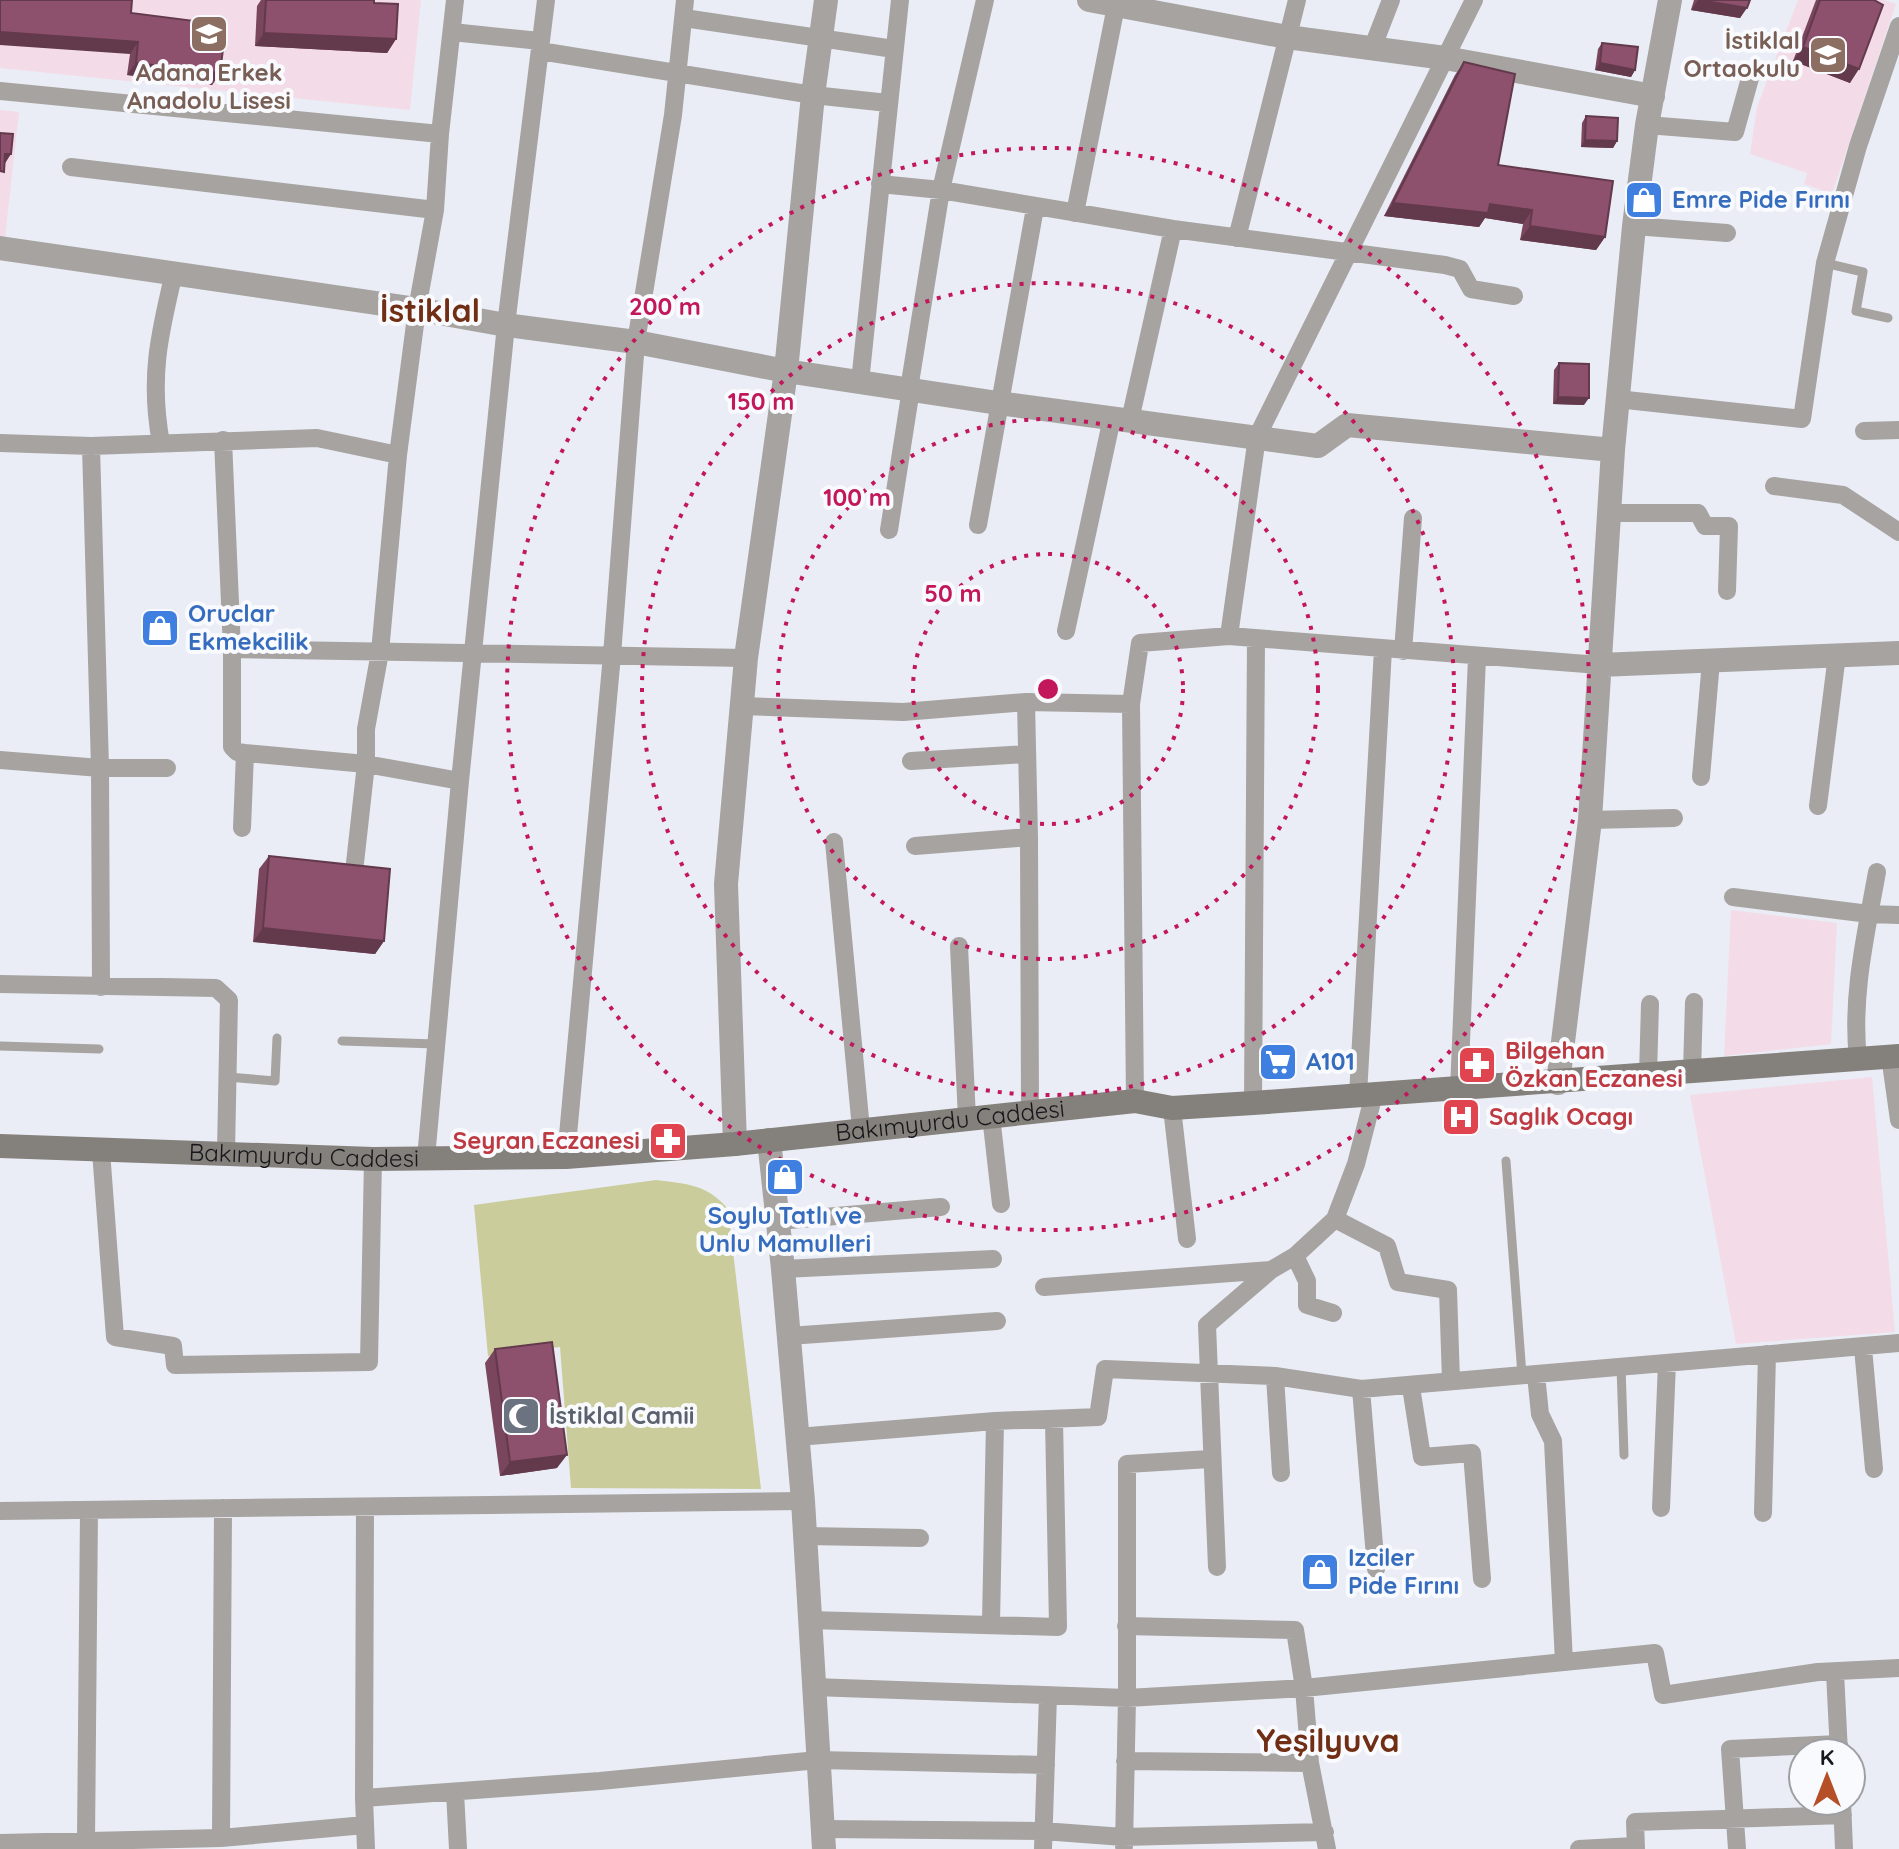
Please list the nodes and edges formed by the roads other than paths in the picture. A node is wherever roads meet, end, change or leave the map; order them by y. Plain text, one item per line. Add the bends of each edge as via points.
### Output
1 (455, 0) edge
2 (546, 0) edge
3 (826, 0) edge
4 (900, 0) edge
5 (985, 0) edge
6 (1089, 0) edge
7 (1297, 0) edge
8 (1391, 0) edge
9 (1474, 0) edge
10 (1670, 0) edge
11 (1116, 6) junction
12 (685, 9) edge
13 (1899, 26) edge
14 (452, 32) junction
15 (822, 37) junction
16 (1287, 37) junction
17 (540, 46) junction
18 (894, 49) junction
19 (1372, 49) junction
20 (1445, 58) junction
21 (1752, 71) dead end
22 (676, 74) junction
23 (0, 91) edge
24 (813, 95) junction
25 (1653, 96) junction
26 (888, 103) junction
27 (1647, 125) junction
28 (440, 134) junction
29 (71, 167) dead end
30 (880, 184) junction
31 (941, 190) junction
32 (1035, 208) junction
33 (435, 210) junction
34 (1075, 213) junction
35 (1634, 226) junction
36 (1173, 229) junction
37 (1727, 233) dead end
38 (1237, 238) junction
39 (0, 248) edge
40 (1347, 252) junction
41 (1825, 263) junction
42 (174, 273) junction
43 (1514, 296) dead end
44 (417, 309) junction
45 (1888, 318) dead end
46 (506, 325) junction
47 (636, 342) junction
48 (786, 371) junction
49 (860, 382) junction
50 (910, 389) junction
51 (1617, 399) junction
52 (998, 403) junction
53 (1121, 419) junction
54 (1899, 430) edge
55 (1864, 431) dead end
56 (1257, 437) junction
57 (223, 440) junction
58 (0, 443) edge
59 (161, 443) junction
60 (91, 446) junction
61 (1613, 450) junction
62 (398, 455) junction
63 (1774, 486) dead end
64 (1610, 513) junction
65 (1413, 518) dead end
66 (978, 525) dead end
67 (889, 530) dead end
68 (1899, 532) edge
69 (1727, 591) dead end
70 (1066, 631) dead end
71 (1229, 636) junction
72 (1256, 639) junction
73 (232, 649) junction
74 (1383, 649) junction
75 (1403, 651) junction
76 (380, 652) junction
77 (473, 653) junction
78 (1899, 653) edge
79 (612, 655) junction
80 (1837, 655) junction
81 (1477, 657) junction
82 (746, 658) junction
83 (1711, 661) junction
84 (1599, 665) junction
85 (1026, 702) junction
86 (1131, 704) junction
87 (741, 706) junction
88 (245, 753) junction
89 (1027, 754) junction
90 (0, 760) edge
91 (911, 761) dead end
92 (366, 764) junction
93 (100, 768) junction
94 (167, 768) dead end
95 (1701, 777) dead end
96 (460, 781) junction
97 (1818, 806) dead end
98 (1674, 818) dead end
99 (1590, 820) junction
100 (242, 828) dead end
101 (1029, 837) junction
102 (834, 842) dead end
103 (915, 846) dead end
104 (355, 863) edge
105 (1877, 872) dead end
106 (1733, 897) dead end
107 (1869, 914) junction
108 (1899, 915) edge
109 (959, 946) dead end
110 (0, 984) edge
111 (101, 987) junction
112 (1694, 1002) dead end
113 (1650, 1004) dead end
114 (277, 1038) dead end
115 (342, 1041) dead end
116 (436, 1044) junction
117 (0, 1046) edge
118 (99, 1049) dead end
119 (1895, 1056) edge
120 (1858, 1059) junction
121 (1692, 1072) junction
122 (1648, 1075) junction
123 (228, 1077) junction
124 (1558, 1083) junction
125 (1459, 1090) junction
126 (1366, 1094) junction
127 (1135, 1101) junction
128 (1253, 1103) junction
129 (1172, 1108) junction
130 (1030, 1112) junction
131 (991, 1116) junction
132 (967, 1119) junction
133 (1899, 1120) edge
134 (861, 1129) junction
135 (769, 1140) junction
136 (735, 1144) junction
137 (0, 1146) edge
138 (101, 1151) junction
139 (226, 1152) junction
140 (566, 1157) junction
141 (426, 1158) junction
142 (373, 1159) junction
143 (1506, 1161) dead end
144 (1001, 1204) dead end
145 (941, 1207) dead end
146 (1335, 1219) junction
147 (778, 1221) junction
148 (1187, 1239) dead end
149 (1295, 1256) junction
150 (993, 1259) dead end
151 (783, 1269) junction
152 (1271, 1270) junction
153 (1044, 1287) dead end
154 (1333, 1313) dead end
155 (997, 1321) dead end
156 (789, 1336) junction
157 (1899, 1343) edge
158 (1863, 1348) junction
159 (1767, 1354) junction
160 (1667, 1363) junction
161 (1621, 1367) junction
162 (1208, 1373) junction
163 (1529, 1375) junction
164 (1275, 1376) junction
165 (1451, 1381) junction
166 (1411, 1387) junction
167 (1361, 1389) junction
168 (1054, 1419) junction
169 (995, 1421) junction
170 (797, 1437) junction
171 (1624, 1455) dead end
172 (1210, 1459) junction
173 (1874, 1469) dead end
174 (1281, 1473) dead end
175 (803, 1501) junction
176 (365, 1507) junction
177 (223, 1508) junction
178 (1661, 1508) dead end
179 (89, 1510) junction
180 (0, 1511) edge
181 (1763, 1513) dead end
182 (805, 1536) junction
183 (920, 1538) dead end
184 (1217, 1567) dead end
185 (1376, 1569) dead end
186 (1482, 1579) dead end
187 (809, 1620) junction
188 (991, 1623) junction
189 (1126, 1626) junction
190 (1564, 1662) junction
191 (1899, 1668) edge
192 (1835, 1672) junction
193 (813, 1687) junction
194 (1304, 1688) junction
195 (1048, 1696) junction
196 (1127, 1698) junction
197 (1838, 1737) edge
198 (1787, 1749) edge
199 (818, 1760) junction
200 (1125, 1761) junction
201 (1310, 1763) junction
202 (1046, 1765) junction
203 (455, 1792) junction
204 (364, 1798) junction
205 (1787, 1814) edge
206 (1842, 1817) edge
207 (1734, 1819) junction
208 (365, 1825) junction
209 (221, 1838) junction
210 (824, 1839) edge
211 (1043, 1840) edge
212 (86, 1841) junction
213 (1326, 1841) edge
214 (0, 1843) edge
215 (1124, 1843) edge
216 (1636, 1848) edge
217 (366, 1849) edge
218 (458, 1849) edge
219 (1579, 1849) edge
220 (1737, 1849) edge
221 (1844, 1849) edge

1 - 14 street
2 - 17 street
3 - 15 street
4 - 18 street
5 - 31 street
6 - 11 street
7 - 16 street
8 - 19 street
9 - 20 street
10 - 25 street
11 - 16 street
11 - 34 street
12 - 15 street
12 - 22 street
13 - 41 street
14 - 17 street
14 - 28 street
15 - 18 street
15 - 24 street
16 - 19 street
16 - 38 street
17 - 22 street
17 - 46 street
18 - 26 street
19 - 20 street
20 - 25 street
20 - 40 street
21 - 27 street via 1735,132
22 - 24 street
22 - 47 street
23 - 28 street
24 - 26 street
24 - 48 street
25 - 27 street
26 - 30 street
27 - 35 street
28 - 33 street
29 - 33 street
30 - 31 street
30 - 49 street
31 - 32 street
31 - 50 street
32 - 34 street
32 - 52 street
33 - 44 street
34 - 36 street
35 - 37 street
35 - 51 street
36 - 38 street
36 - 53 street
38 - 40 street
39 - 42 street
40 - 43 street via 1445,265 1460,269 1471,289
40 - 56 street
41 - 45 lane via 1863,272 1856,311
41 - 51 street via 1802,419
42 - 44 street
42 - 59 street via 155,365
44 - 46 street
44 - 62 street
46 - 47 street
46 - 77 street
47 - 48 street
47 - 79 street
48 - 49 street
48 - 82 street
49 - 50 street
50 - 52 street
50 - 67 street
51 - 61 street
52 - 53 street
52 - 66 street
53 - 56 street
53 - 70 street
54 - 55 street
56 - 61 street via 1318,446 1347,425
56 - 71 street
57 - 59 street
57 - 62 street via 317,438
57 - 73 street
58 - 60 street
59 - 60 street
60 - 93 street
61 - 64 street
62 - 76 street
63 - 68 street via 1843,495
64 - 69 street via 1698,513 1705,526 1729,526
64 - 84 street
65 - 75 street
71 - 72 street
71 - 86 street via 1140,643
72 - 74 street
72 - 128 street
73 - 76 street
73 - 88 street via 232,747
74 - 75 street
74 - 126 street
75 - 81 street
76 - 77 street
76 - 92 street via 366,729
77 - 79 street
77 - 96 street
78 - 80 street
79 - 82 street
79 - 140 street
80 - 83 street
80 - 97 street
81 - 84 street
81 - 125 street
82 - 87 street
83 - 84 street
83 - 95 street
84 - 99 street
85 - 86 street
85 - 87 street via 903,712
85 - 89 street
86 - 127 street
87 - 136 street via 726,884
88 - 92 street
88 - 100 street
89 - 91 street
89 - 101 street
90 - 93 street
92 - 96 street
92 - 104 street
93 - 94 street
93 - 111 street
96 - 116 street
98 - 99 street
99 - 124 street
101 - 103 street
101 - 130 street
102 - 134 street
105 - 107 street
106 - 107 street
107 - 108 street
107 - 120 street via 1854,1024
109 - 132 street
110 - 111 street
111 - 123 street via 216,988 229,1000
112 - 121 street
113 - 122 street
114 - 123 lane via 275,1081
115 - 116 lane
116 - 141 street
117 - 118 lane
119 - 120 main road, Bakımyurdu Caddesi
119 - 133 street
120 - 121 main road, Bakımyurdu Caddesi
121 - 122 main road, Bakımyurdu Caddesi
122 - 124 main road, Bakımyurdu Caddesi
123 - 139 street
124 - 125 main road, Bakımyurdu Caddesi
125 - 126 main road, Bakımyurdu Caddesi
126 - 128 main road, Bakımyurdu Caddesi
126 - 146 street via 1356,1164
127 - 129 main road, Bakımyurdu Caddesi
127 - 130 main road, Bakımyurdu Caddesi
128 - 129 main road, Bakımyurdu Caddesi
129 - 148 street
130 - 131 main road, Bakımyurdu Caddesi
131 - 132 main road, Bakımyurdu Caddesi
131 - 144 street
132 - 134 main road, Bakımyurdu Caddesi
134 - 135 main road, Bakımyurdu Caddesi
135 - 136 main road, Bakımyurdu Caddesi
135 - 147 street
136 - 140 main road, Bakımyurdu Caddesi
137 - 138 main road, Bakımyurdu Caddesi
138 - 139 main road, Bakımyurdu Caddesi
138 - 142 street via 115,1337 173,1346 175,1365 369,1362
139 - 142 main road, Bakımyurdu Caddesi
140 - 141 main road, Bakımyurdu Caddesi
141 - 142 main road, Bakımyurdu Caddesi
143 - 163 lane
145 - 147 street
146 - 149 street
146 - 165 street via 1387,1246 1398,1282 1448,1290
147 - 151 street
149 - 152 street
149 - 154 street via 1307,1281 1307,1305
150 - 151 street
151 - 156 street
152 - 153 street
152 - 162 street via 1207,1325
155 - 156 street
156 - 170 street
157 - 158 street
158 - 159 street
158 - 173 street
159 - 160 street
159 - 181 street
160 - 161 street
160 - 178 street
161 - 163 street
161 - 171 lane
162 - 164 street
162 - 168 street via 1105,1369 1098,1417
162 - 172 street
163 - 165 street
163 - 190 street via 1553,1441
164 - 167 street
164 - 174 street
165 - 166 street
166 - 167 street
166 - 186 street via 1422,1457 1472,1453
167 - 185 street
168 - 169 street
168 - 188 street via 1058,1627
169 - 170 street
169 - 188 street
170 - 175 street
172 - 184 street
172 - 189 street via 1127,1464
175 - 176 street
175 - 182 street
176 - 177 street
176 - 204 street
177 - 179 street
177 - 209 street
179 - 180 street
179 - 212 street
182 - 183 street
182 - 187 street
187 - 188 street
187 - 193 street
189 - 194 street via 1295,1630
189 - 196 street
190 - 192 street via 1655,1653 1663,1695
190 - 194 street
191 - 192 street
192 - 197 street
193 - 195 street
193 - 199 street
194 - 196 street
194 - 201 street
195 - 196 street
195 - 202 street
196 - 200 street
198 - 207 street via 1730,1749
199 - 202 street
199 - 203 street
199 - 210 street
200 - 201 street
200 - 215 street
201 - 213 street
202 - 211 street
203 - 204 street
203 - 218 street
204 - 208 street
205 - 207 street
206 - 221 street
207 - 216 street via 1635,1822
207 - 220 street
208 - 209 street
208 - 217 street
209 - 212 street
210 - 211 street
211 - 215 street
212 - 214 street
213 - 215 street
216 - 219 street

